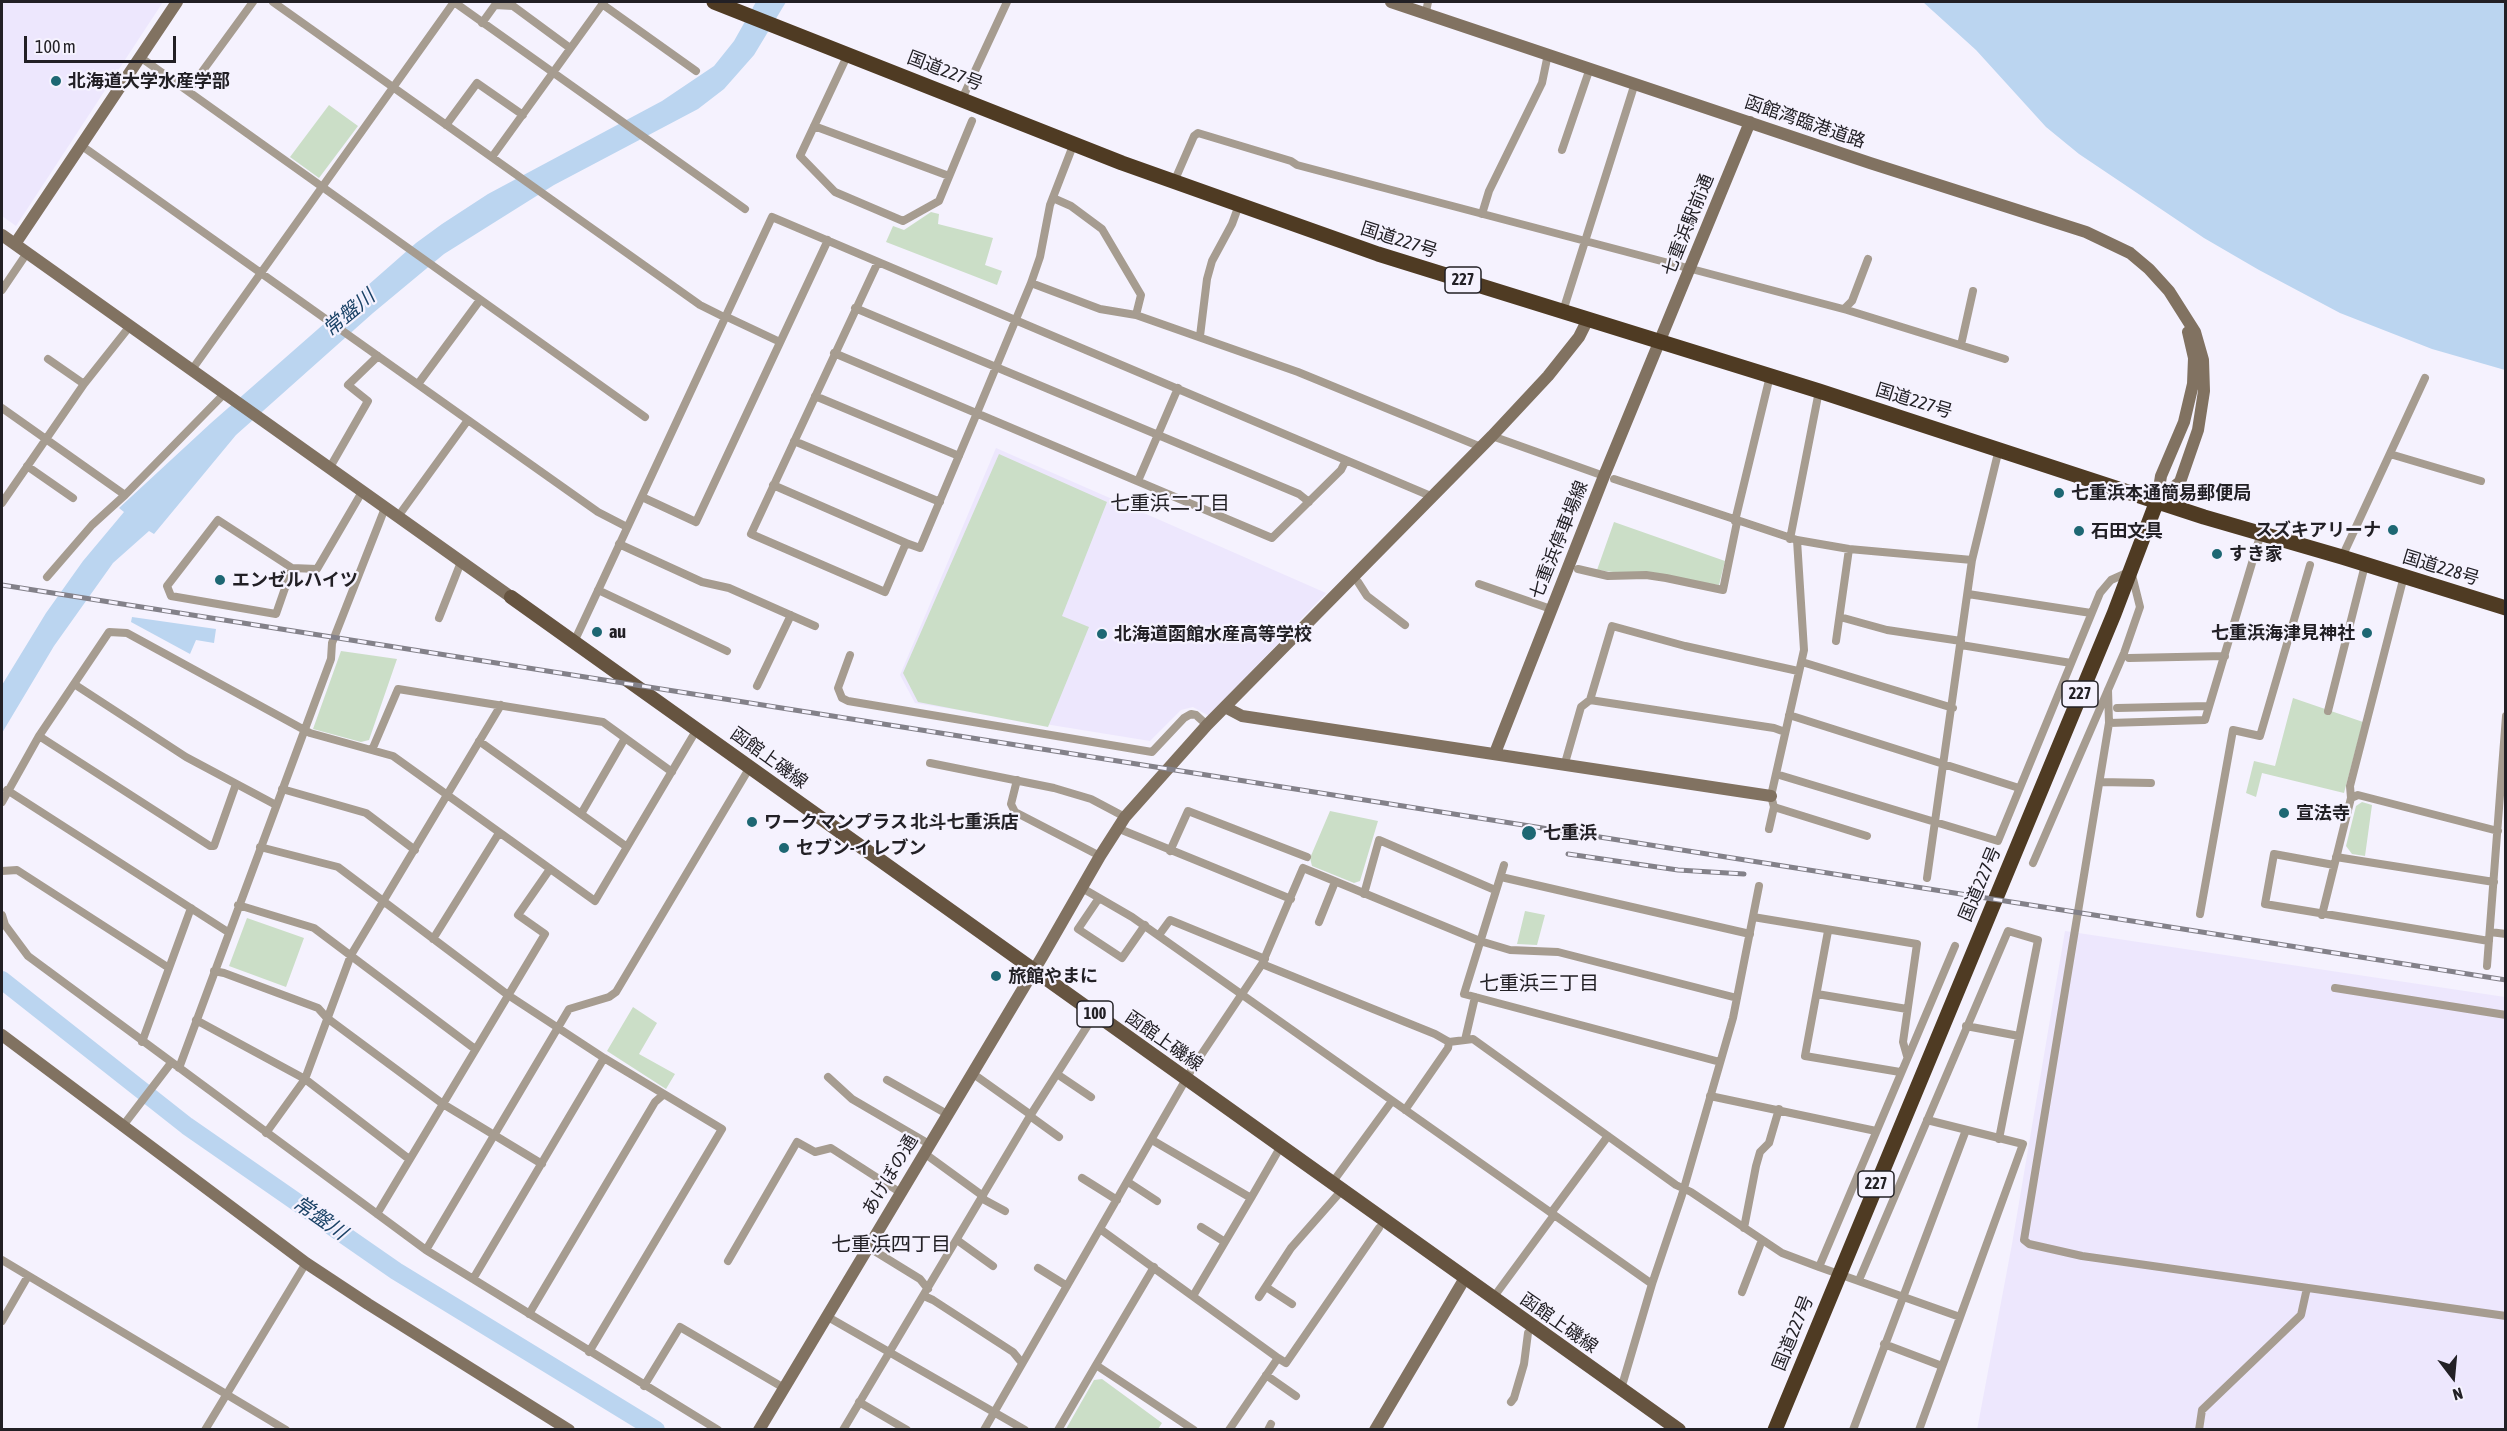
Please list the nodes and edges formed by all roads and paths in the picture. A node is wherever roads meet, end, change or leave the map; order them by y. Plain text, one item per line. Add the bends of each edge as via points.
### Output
1 (177, 2) edge
2 (253, 2) edge
3 (273, 2) edge
4 (454, 2) edge
5 (714, 2) edge
6 (1007, 2) edge
7 (1392, 2) edge
8 (603, 3) edge
9 (1427, 7) edge
10 (482, 23) junction
11 (570, 48) junction
12 (848, 54) junction
13 (1548, 54) junction
14 (140, 57) junction
15 (1590, 68) junction
16 (696, 71) dead end
17 (554, 72) junction
18 (1635, 83) junction
19 (392, 86) junction
20 (188, 92) junction
21 (962, 99) junction
22 (523, 115) junction
23 (972, 120) dead end
24 (1750, 122) junction
25 (446, 125) junction
26 (814, 126) junction
27 (1074, 142) junction
28 (82, 146) junction
29 (1562, 150) dead end
30 (492, 158) junction
31 (949, 176) junction
32 (1174, 182) junction
33 (323, 187) junction
34 (1053, 198) junction
35 (1239, 205) junction
36 (746, 209) dead end
37 (1482, 214) junction
38 (2, 235) edge
39 (828, 240) junction
40 (1586, 242) junction
41 (15, 244) junction
42 (27, 253) junction
43 (1868, 259) dead end
44 (878, 262) junction
45 (1689, 269) junction
46 (262, 272) junction
47 (1031, 283) junction
48 (2, 290) edge
49 (1973, 291) dead end
50 (480, 300) junction
51 (855, 308) junction
52 (1844, 309) junction
53 (1563, 310) junction
54 (2182, 314) junction
55 (1136, 315) junction
56 (727, 317) junction
57 (1588, 319) junction
58 (1016, 320) junction
59 (130, 326) junction
60 (1200, 336) junction
61 (1659, 341) junction
62 (780, 342) junction
63 (1961, 345) junction
64 (834, 353) junction
65 (378, 356) junction
66 (48, 359) dead end
67 (2005, 359) dead end
68 (997, 366) junction
69 (191, 371) junction
70 (1770, 376) junction
71 (2425, 378) dead end
72 (84, 384) junction
73 (418, 384) junction
74 (1178, 388) junction
75 (1819, 391) junction
76 (815, 396) junction
77 (228, 397) junction
78 (2, 408) edge
79 (977, 413) junction
80 (645, 417) dead end
81 (468, 420) junction
82 (1158, 435) junction
83 (1492, 436) junction
84 (46, 439) junction
85 (795, 441) junction
86 (1481, 447) junction
87 (1999, 449) junction
88 (2390, 454) junction
89 (959, 456) junction
90 (1346, 460) junction
91 (27, 466) junction
92 (329, 469) junction
93 (1609, 478) junction
94 (1138, 481) junction
95 (2481, 481) dead end
96 (773, 485) junction
97 (362, 492) junction
98 (125, 495) junction
99 (642, 497) junction
100 (1432, 497) junction
101 (73, 498) dead end
102 (940, 501) junction
103 (2157, 501) junction
104 (1309, 502) junction
105 (2, 503) edge
106 (385, 508) junction
107 (402, 511) dead end
108 (1736, 522) junction
109 (627, 527) junction
110 (2261, 533) junction
111 (1793, 540) junction
112 (906, 543) junction
113 (620, 544) junction
114 (1849, 549) junction
115 (2342, 557) junction
116 (1972, 560) junction
117 (461, 562) junction
118 (2310, 565) dead end
119 (2365, 565) junction
120 (292, 568) junction
121 (1578, 569) dead end
122 (2131, 571) junction
123 (2403, 576) junction
124 (47, 577) dead end
125 (1358, 582) dead end
126 (1479, 584) dead end
127 (598, 590) junction
128 (1968, 594) junction
129 (511, 597) joint
130 (2505, 608) edge
131 (1551, 609) junction
132 (2091, 614) junction
133 (791, 615) junction
134 (1840, 617) junction
135 (439, 618) dead end
136 (1405, 625) dead end
137 (815, 626) dead end
138 (1836, 641) dead end
139 (574, 642) junction
140 (1961, 643) junction
141 (727, 651) dead end
142 (850, 655) dead end
143 (2225, 656) junction
144 (2129, 658) dead end
145 (1802, 662) junction
146 (2071, 663) junction
147 (1798, 671) junction
148 (74, 684) junction
149 (758, 686) dead end
150 (2108, 690) junction
151 (1590, 700) junction
152 (501, 705) junction
153 (2210, 706) junction
154 (1225, 707) junction
155 (1953, 708) junction
156 (2116, 708) dead end
157 (2328, 711) dead end
158 (1789, 716) junction
159 (2505, 716) edge
160 (2109, 723) junction
161 (1207, 725) junction
162 (698, 729) junction
163 (304, 730) junction
164 (1785, 732) junction
165 (39, 736) junction
166 (625, 738) junction
167 (479, 741) junction
168 (372, 750) junction
169 (1495, 753) junction
170 (930, 763) dead end
171 (1565, 763) junction
172 (1944, 765) junction
173 (750, 767) junction
174 (672, 772) junction
175 (1776, 774) junction
176 (1017, 780) junction
177 (2100, 782) junction
178 (2151, 783) dead end
179 (236, 784) junction
180 (2019, 788) junction
181 (282, 789) junction
182 (7, 790) junction
183 (447, 795) junction
184 (2351, 798) junction
185 (1773, 801) junction
186 (2, 802) edge
187 (276, 805) junction
188 (581, 814) junction
189 (1125, 817) junction
190 (1936, 823) junction
191 (1117, 828) junction
192 (1769, 829) dead end
193 (2498, 831) junction
194 (499, 832) junction
195 (1867, 836) dead end
196 (260, 847) junction
197 (627, 847) junction
198 (415, 850) junction
199 (1170, 850) junction
200 (1100, 856) junction
201 (2501, 856) edge
202 (1307, 857) dead end
203 (2335, 861) junction
204 (2033, 863) dead end
205 (1504, 865) dead end
206 (550, 869) junction
207 (2, 872) edge
208 (1501, 877) junction
209 (1927, 878) dead end
210 (1335, 882) junction
211 (2494, 882) junction
212 (1759, 886) dead end
213 (1082, 888) junction
214 (1495, 890) junction
215 (1364, 894) junction
216 (1099, 898) junction
217 (1291, 898) junction
218 (383, 901) junction
219 (238, 905) junction
220 (191, 908) junction
221 (2200, 914) dead end
222 (2, 915) edge
223 (2322, 915) junction
224 (1753, 917) junction
225 (1319, 922) dead end
226 (1145, 926) junction
227 (1828, 931) junction
228 (228, 932) junction
229 (2490, 932) junction
230 (1750, 934) junction
231 (2505, 934) edge
232 (1159, 935) junction
233 (434, 939) junction
234 (1480, 941) junction
235 (2489, 941) junction
236 (1955, 946) dead end
237 (351, 955) junction
238 (1263, 962) junction
239 (2487, 966) dead end
240 (169, 968) junction
241 (1034, 970) junction
242 (214, 971) junction
243 (2335, 988) dead end
244 (1817, 994) junction
245 (508, 995) junction
246 (1242, 995) junction
247 (1475, 997) junction
248 (1737, 998) junction
249 (1907, 1009) junction
250 (1095, 1014) junction
251 (2505, 1015) edge
252 (327, 1018) junction
253 (195, 1020) junction
254 (1966, 1026) junction
255 (558, 1028) junction
256 (2, 1035) edge
257 (2019, 1036) junction
258 (1465, 1040) junction
259 (142, 1042) junction
260 (1449, 1042) junction
261 (475, 1049) junction
262 (1907, 1056) junction
263 (604, 1058) junction
264 (1720, 1062) junction
265 (175, 1066) junction
266 (1900, 1072) junction
267 (972, 1073) junction
268 (1057, 1074) junction
269 (828, 1077) dead end
270 (304, 1079) junction
271 (1187, 1079) junction
272 (888, 1080) dead end
273 (664, 1094) junction
274 (1710, 1096) junction
275 (1091, 1097) dead end
276 (1392, 1101) junction
277 (443, 1104) junction
278 (1779, 1109) junction
279 (1405, 1110) junction
280 (947, 1114) junction
281 (1030, 1116) junction
282 (1927, 1120) junction
283 (122, 1126) junction
284 (1966, 1130) junction
285 (1876, 1131) junction
286 (266, 1133) junction
287 (494, 1136) junction
288 (1608, 1136) junction
289 (1059, 1137) dead end
290 (1999, 1138) junction
291 (1152, 1140) junction
292 (1281, 1146) junction
293 (927, 1149) junction
294 (409, 1159) junction
295 (542, 1164) junction
296 (1083, 1178) dead end
297 (1128, 1182) junction
298 (1337, 1186) junction
299 (1684, 1188) junction
300 (901, 1193) junction
301 (982, 1197) junction
302 (1251, 1198) junction
303 (1117, 1200) junction
304 (1158, 1201) dead end
305 (1005, 1211) dead end
306 (377, 1214) junction
307 (1552, 1214) junction
308 (1201, 1227) dead end
309 (1744, 1227) junction
310 (1379, 1228) dead end
311 (1100, 1229) junction
312 (957, 1240) junction
313 (1762, 1240) junction
314 (1225, 1242) junction
315 (868, 1247) junction
316 (426, 1250) junction
317 (2, 1260) edge
318 (728, 1261) dead end
319 (306, 1263) junction
320 (993, 1266) dead end
321 (1154, 1267) junction
322 (1819, 1267) junction
323 (1038, 1268) dead end
324 (1839, 1274) junction
325 (28, 1276) junction
326 (1465, 1278) junction
327 (473, 1279) junction
328 (1859, 1280) junction
329 (1652, 1284) junction
330 (1067, 1286) junction
331 (1266, 1287) junction
332 (2307, 1288) junction
333 (926, 1292) junction
334 (1742, 1292) dead end
335 (1903, 1295) junction
336 (1193, 1296) junction
337 (1259, 1297) dead end
338 (1493, 1298) junction
339 (1292, 1304) dead end
340 (529, 1314) junction
341 (2505, 1316) edge
342 (828, 1317) junction
343 (1960, 1317) junction
344 (2, 1321) edge
345 (1528, 1333) dead end
346 (1884, 1344) junction
347 (888, 1351) junction
348 (589, 1352) junction
349 (1278, 1358) junction
350 (1022, 1363) junction
351 (1096, 1365) junction
352 (1942, 1366) junction
353 (1266, 1376) junction
354 (644, 1386) junction
355 (784, 1388) junction
356 (1621, 1389) junction
357 (227, 1394) junction
358 (1296, 1396) dead end
359 (859, 1402) junction
360 (1511, 1402) dead end
361 (993, 1411) junction
362 (1670, 1427) edge
363 (206, 1430) edge
364 (286, 1430) edge
365 (569, 1430) edge
366 (718, 1430) edge
367 (759, 1430) edge
368 (843, 1430) edge
369 (907, 1430) edge
370 (984, 1430) edge
371 (1025, 1430) edge
372 (1058, 1430) edge
373 (1194, 1430) edge
374 (1229, 1430) edge
375 (1375, 1430) edge
376 (1775, 1430) edge
377 (1853, 1430) edge
378 (1919, 1430) edge
379 (2199, 1430) edge

1 - 14 street
2 - 20 street
3 - 19 street
4 - 10 street
4 - 19 street
5 - 12 highway, 国道227号 / 227
6 - 21 street
7 - 9 street, 函館湾臨港道路
8 - 11 street
8 - 16 street
9 - 13 street, 函館湾臨港道路
10 - 11 street via 495,5 513,6
10 - 17 street
11 - 17 street
12 - 21 highway, 国道227号 / 227
12 - 26 street
13 - 15 street, 函館湾臨港道路
13 - 37 street via 1542,83 1489,191
14 - 20 street
14 - 28 street
15 - 18 street, 函館湾臨港道路
15 - 29 street
17 - 22 street
17 - 36 street
18 - 24 street, 函館湾臨港道路
18 - 40 street
19 - 25 street
19 - 33 street
20 - 33 street
21 - 27 highway, 国道227号 / 227
22 - 25 street via 477,83
22 - 30 street
23 - 31 street
24 - 45 street, 七重浜駅前通
24 - 54 street, 函館湾臨港道路 via 2103,239 2150,269
25 - 30 street
26 - 31 street
26 - 31 street via 800,156 835,192 903,221 939,201
27 - 32 highway, 国道227号 / 227
27 - 34 street
28 - 41 street
28 - 46 street
30 - 56 street via 700,305
32 - 35 highway, 国道227号 / 227
32 - 37 street via 1198,133 1297,165
33 - 46 street
33 - 50 street
34 - 47 street
34 - 55 street via 1102,229 1141,296
35 - 53 highway, 国道227号 / 227 via 1378,254
35 - 60 street via 1212,261
37 - 40 street
38 - 41 street
39 - 44 street
39 - 56 street via 772,217
39 - 62 street
40 - 45 street
40 - 53 street
41 - 42 street
42 - 48 street
42 - 59 street
43 - 52 street via 1852,301
44 - 51 street
44 - 58 street
45 - 52 street
45 - 61 street, 七重浜駅前通
46 - 65 street
46 - 69 street
47 - 55 street via 1100,309
47 - 58 street
49 - 63 street
50 - 73 street
50 - 80 street
51 - 64 street
51 - 68 street
52 - 63 street
53 - 57 highway, 国道227号 / 227
54 - 103 street, 函館湾臨港道路 via 2194,358 2193,384 2181,430 2161,476
54 - 103 street, 函館湾臨港道路 via 2195,332 2203,360 2202,415 2180,482
55 - 60 street
56 - 62 street
56 - 99 street
57 - 61 highway, 国道227号 / 227
57 - 83 street, あけぼの通 via 1548,376
58 - 68 street
58 - 74 street
59 - 69 street
59 - 72 street
60 - 86 street
61 - 70 highway, 国道227号 / 227
61 - 93 street, 七重浜停車場線
62 - 99 street via 696,522
63 - 67 street
64 - 76 street
64 - 79 street
65 - 73 street
65 - 92 street via 348,385 368,401
66 - 72 street
68 - 79 street
68 - 82 street
69 - 77 street
70 - 75 highway, 国道227号 / 227
70 - 108 street
71 - 88 street
72 - 84 street
73 - 81 street
74 - 82 street
74 - 90 street
75 - 87 highway, 国道227号 / 227
75 - 111 street
76 - 85 street
76 - 89 street
77 - 92 street
77 - 98 street
78 - 84 street
79 - 89 street
79 - 94 street
81 - 107 street
81 - 109 street via 598,512
82 - 94 street
82 - 104 street via 1299,494
83 - 86 street, あけぼの通
83 - 93 street
84 - 91 street
84 - 98 street
85 - 96 street
85 - 102 street
86 - 100 street, あけぼの通
87 - 103 highway, 国道227号 / 227
87 - 116 street
88 - 95 street
88 - 115 street
89 - 102 street
90 - 100 street
90 - 104 street
91 - 101 street
91 - 105 street
92 - 97 street
93 - 108 street
93 - 131 street, 七重浜停車場線
94 - 104 street via 1272,538
96 - 112 street
96 - 112 street via 751,534 885,592
97 - 106 street
97 - 120 street via 317,570
98 - 124 street via 83,534
99 - 109 street
100 - 154 street, あけぼの通
102 - 112 street via 920,548
103 - 110 highway, 国道228号
103 - 122 highway, 国道227号 / 227
106 - 117 street
106 - 163 street via 332,643 331,659
108 - 111 street
108 - 121 street via 1723,590 1646,575 1608,576
109 - 113 street
110 - 115 highway, 国道228号
110 - 143 street
111 - 114 street
111 - 145 street via 1805,642
113 - 127 street
113 - 133 street via 702,582 729,588
114 - 116 street
114 - 134 street
115 - 119 highway, 国道228号
116 - 128 street
117 - 129 street
117 - 135 street
118 - 221 street via 2260,736 2233,730
119 - 123 highway, 国道228号
119 - 157 street
120 - 120 street via 218,519 167,586 171,596 276,614
122 - 132 street via 2111,580
122 - 150 street via 2140,607
122 - 324 highway, 国道227号 / 227
123 - 130 highway, 国道228号
123 - 184 street via 2350,786
125 - 136 street via 1366,596
126 - 131 street
127 - 139 street
127 - 141 street
128 - 132 street
128 - 140 street
129 - 139 main road, 函館上磯線 / 100
131 - 169 street, 七重浜停車場線
132 - 146 street
133 - 137 street
133 - 149 street
134 - 138 street
134 - 140 street
139 - 162 main road, 函館上磯線 / 100
140 - 146 street
140 - 155 street
142 - 161 street via 838,688 848,701 1152,752 1191,714
143 - 144 street
143 - 153 street
145 - 147 street
145 - 155 street
146 - 180 street
147 - 151 street via 1612,626
147 - 158 street
148 - 163 street via 109,632 127,633
148 - 165 street
148 - 179 street via 186,757
150 - 160 street
150 - 204 street
151 - 164 street
151 - 171 street via 1581,707
152 - 166 street via 603,722
152 - 167 street
152 - 168 street via 398,689
153 - 156 street
153 - 160 street via 2205,720
154 - 161 street, あけぼの通
154 - 169 street via 1242,716
155 - 172 street
158 - 164 street
158 - 172 street
159 - 193 street
160 - 177 street
161 - 189 street, あけぼの通
162 - 173 main road, 函館上磯線 / 100
162 - 174 street
163 - 168 street
163 - 181 street
164 - 175 street
165 - 179 street via 210,846 214,846
165 - 182 street
166 - 174 street
166 - 188 street
167 - 183 street
167 - 188 street
168 - 183 street via 393,756
169 - 171 street
170 - 176 street
171 - 185 street
172 - 180 street
172 - 190 street
173 - 241 main road, 函館上磯線 / 100
173 - 255 street via 616,992 569,1009
174 - 197 street
175 - 185 street
175 - 190 street
176 - 189 street via 1090,799
176 - 200 street via 1011,804 1015,812
177 - 178 street
177 - 332 street via 2024,1240 2082,1256
179 - 187 street
180 - 190 street via 1998,841
181 - 187 street
181 - 198 street via 366,813
182 - 186 street
182 - 220 street
183 - 194 street
183 - 198 street
184 - 193 street via 2358,795
184 - 203 street
185 - 192 street
185 - 195 street
187 - 196 street
188 - 197 street
189 - 191 street, あけぼの通
190 - 209 street
191 - 199 street
191 - 200 street, あけぼの通
193 - 201 street
194 - 206 street
194 - 233 street
196 - 218 street via 338,867
196 - 219 street
197 - 206 street via 595,901
198 - 218 street
199 - 202 street via 1188,811
199 - 217 street
200 - 213 street, あけぼの通
201 - 211 street
203 - 211 street
203 - 223 street
203 - 223 street via 2274,854 2265,904
205 - 208 street
206 - 245 street via 518,915 544,934
207 - 240 street via 17,870
208 - 214 street
208 - 230 street
210 - 215 street
210 - 217 street via 1303,868
210 - 225 street
211 - 229 street
212 - 224 street
213 - 216 street
213 - 241 street, あけぼの通
214 - 215 street via 1379,840
214 - 234 street
215 - 234 street
216 - 226 street
216 - 226 street via 1078,929 1122,958
217 - 238 street
218 - 233 street
218 - 237 street
219 - 228 street
219 - 237 street via 314,928
220 - 228 street
220 - 240 street
222 - 259 street via 5,926 28,956
223 - 235 street
224 - 227 street
224 - 230 street
226 - 232 street
227 - 244 street
227 - 249 street via 1917,944
228 - 242 street
229 - 231 street
229 - 235 street
230 - 248 street
232 - 238 street via 1170,920
232 - 246 street
233 - 245 street
234 - 247 street via 1464,994
234 - 248 street via 1510,950 1558,952
235 - 239 street
236 - 262 street
237 - 252 street
237 - 261 street
238 - 246 street
238 - 260 street
240 - 259 street
241 - 250 main road, 函館上磯線 / 100
241 - 267 street, あけぼの通
242 - 252 street via 318,1008
242 - 253 street
243 - 251 street
244 - 249 street
244 - 266 street via 1805,1056
245 - 255 street
245 - 261 street
246 - 271 street
246 - 276 street
247 - 258 street
247 - 264 street
248 - 264 street
249 - 262 street via 1903,1042
250 - 268 street
250 - 271 main road, 函館上磯線 / 100
252 - 270 street
252 - 277 street
253 - 265 street
253 - 270 street
254 - 257 street
254 - 257 street via 2008,931 2038,940
254 - 282 street
255 - 263 street
255 - 287 street
256 - 283 street
257 - 290 street
258 - 260 street
258 - 288 street via 1473,1039
259 - 265 street
260 - 279 street
261 - 277 street
262 - 266 street
263 - 273 street
263 - 295 street
264 - 274 street
265 - 283 street via 161,1075
265 - 286 street
266 - 285 street
267 - 280 street, あけぼの通
267 - 281 street
268 - 275 street
268 - 281 street
269 - 293 street via 852,1099
270 - 286 street
270 - 294 street
271 - 291 street
271 - 292 main road, 函館上磯線 / 100
272 - 280 street
273 - 340 street via 655,1102
273 - 348 street via 722,1129
274 - 278 street
274 - 299 street
276 - 279 street
276 - 298 street
277 - 287 street
277 - 294 street
278 - 285 street
278 - 309 street via 1768,1143 1760,1152
279 - 307 street
280 - 293 street, あけぼの通
281 - 289 street
281 - 301 street
282 - 284 street
282 - 328 street
283 - 319 street
284 - 290 street
284 - 335 street
285 - 322 street
286 - 306 street
287 - 295 street
287 - 316 street
288 - 299 street
288 - 307 street
290 - 343 street via 2022,1144
291 - 297 street
291 - 302 street
292 - 298 main road, 函館上磯線 / 100
292 - 302 street
293 - 300 street, あけぼの通
293 - 301 street
294 - 306 street
295 - 327 street
296 - 303 street
297 - 303 street
297 - 304 street
298 - 326 main road, 函館上磯線 / 100
298 - 331 street
299 - 309 street
299 - 329 street
300 - 315 street, あけぼの通
300 - 318 street via 831,1148 815,1152 797,1142
301 - 305 street
301 - 312 street
302 - 314 street
303 - 311 street
306 - 316 street
307 - 329 street
307 - 338 street
308 - 314 street
309 - 313 street
310 - 349 street via 1286,1363
311 - 321 street
311 - 330 street
312 - 320 street
312 - 333 street
313 - 322 street via 1782,1253
313 - 334 street
314 - 336 street
315 - 333 street via 920,1279
315 - 342 street, あけぼの通
316 - 327 street
317 - 325 street
319 - 357 street
319 - 365 street
321 - 336 street
321 - 351 street
322 - 324 street
323 - 330 street
324 - 328 street
324 - 376 highway, 国道227号 / 227
325 - 344 street
325 - 357 street
326 - 338 main road, 函館上磯線 / 100
326 - 375 street
327 - 340 street
328 - 335 street
329 - 356 street
330 - 350 street
331 - 337 street
331 - 339 street
332 - 341 street
332 - 379 street via 2301,1315 2202,1410
333 - 347 street
333 - 350 street via 1013,1352
335 - 343 street
335 - 346 street
336 - 349 street
338 - 356 main road, 函館上磯線 / 100
340 - 348 street
342 - 347 street
342 - 355 street, あけぼの通
343 - 352 street
345 - 360 street via 1524,1364
346 - 352 street
346 - 377 street
347 - 359 street
347 - 361 street
348 - 354 street
349 - 353 street
350 - 361 street
351 - 372 street
351 - 373 street
352 - 378 street
353 - 358 street
353 - 374 street
354 - 355 street via 680,1327
354 - 366 street
355 - 367 street, あけぼの通
356 - 362 main road, 函館上磯線 / 100
357 - 363 street
357 - 364 street
359 - 368 street
359 - 369 street
361 - 370 street
361 - 371 street

